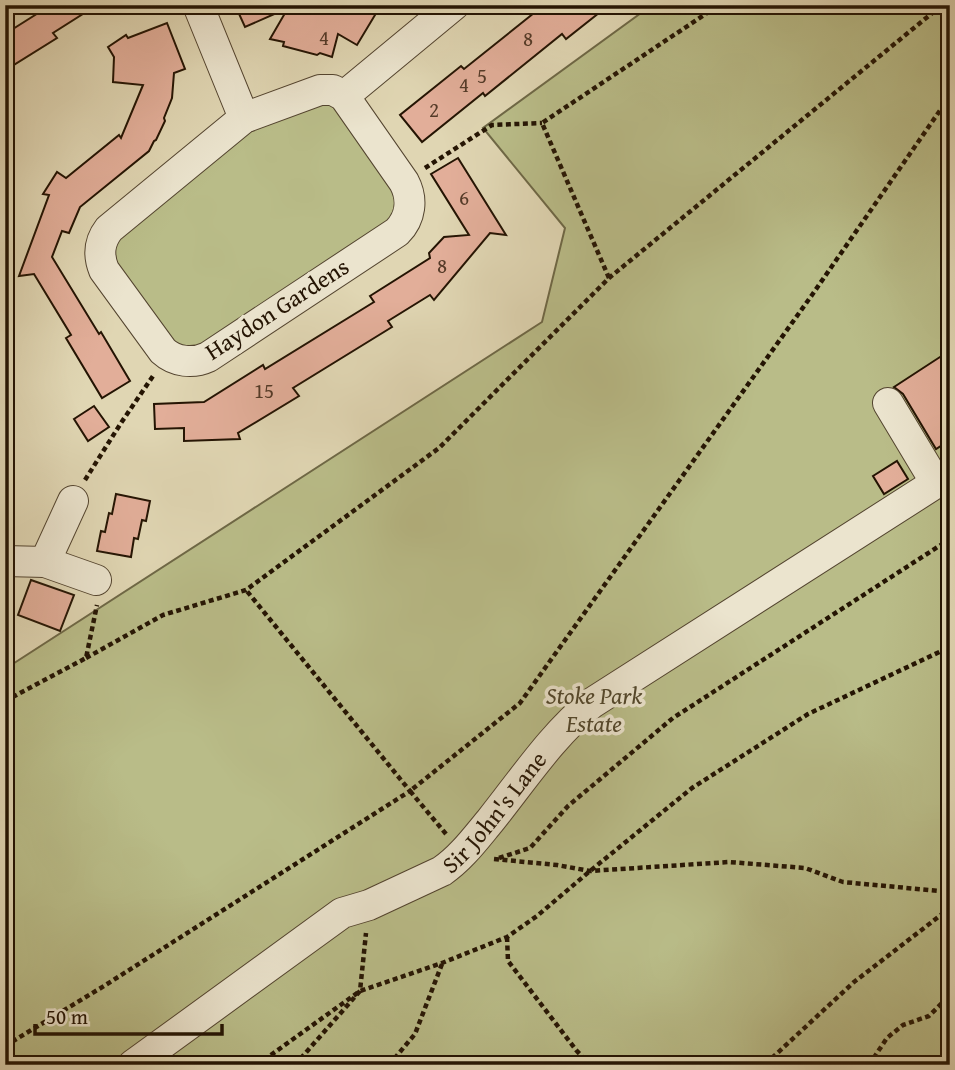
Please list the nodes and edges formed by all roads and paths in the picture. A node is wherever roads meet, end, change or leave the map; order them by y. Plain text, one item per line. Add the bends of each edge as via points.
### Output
1 (198, 5) edge
2 (454, 5) edge
3 (719, 5) edge
4 (942, 5) edge
5 (344, 96) junction
6 (950, 96) edge
7 (244, 118) junction
8 (542, 122) junction
9 (404, 182) junction
10 (609, 278) junction
11 (167, 355) junction
12 (888, 403) dead end
13 (943, 479) edge
14 (73, 501) joint
15 (950, 539) edge
16 (5, 561) edge
17 (45, 562) junction
18 (96, 580) dead end
19 (246, 590) junction
20 (98, 609) dead end
21 (950, 647) edge
22 (86, 658) junction
23 (5, 701) edge
24 (410, 791) junction
25 (462, 853) junction
26 (495, 859) junction
27 (590, 871) junction
28 (950, 892) edge
29 (369, 905) junction
30 (950, 908) edge
31 (507, 937) junction
32 (442, 963) junction
33 (950, 988) edge
34 (360, 991) junction
35 (5, 1046) edge
36 (133, 1065) edge
37 (257, 1065) edge
38 (295, 1065) edge
39 (389, 1065) edge
40 (590, 1065) edge
41 (767, 1065) edge
42 (869, 1065) edge

1 - 7 street
2 - 5 street
3 - 8 path
4 - 10 path
5 - 7 street, Haydon Gardens via 320,90
5 - 9 street, Haydon Gardens
6 - 24 path via 520,703
7 - 11 street, Haydon Gardens via 109,229 102,241 104,270
8 - 9 path via 492,125
8 - 10 path
9 - 11 street, Haydon Gardens via 409,209 397,232 208,357 195,361
10 - 19 path via 439,448
11 - 14 path
12 - 13 street
13 - 25 street, Sir John's Lane via 593,703 567,724
14 - 17 street
15 - 26 path via 673,718 568,806 530,848
16 - 17 street
17 - 18 street
19 - 22 path via 163,615
19 - 24 path
20 - 22 path
21 - 27 path via 808,714 692,788
22 - 23 path
24 - 25 path
24 - 35 path
25 - 26 path
25 - 29 street, Sir John's Lane via 442,871
26 - 27 path
27 - 28 path via 729,862 805,868 843,882
27 - 31 path
29 - 34 path
29 - 36 street, Sir John's Lane via 342,913
30 - 41 path via 854,982
31 - 32 path
31 - 40 path via 508,961
32 - 34 path
32 - 39 path via 415,1034
33 - 42 path via 929,1016 903,1024 887,1038
34 - 37 path
34 - 38 path

